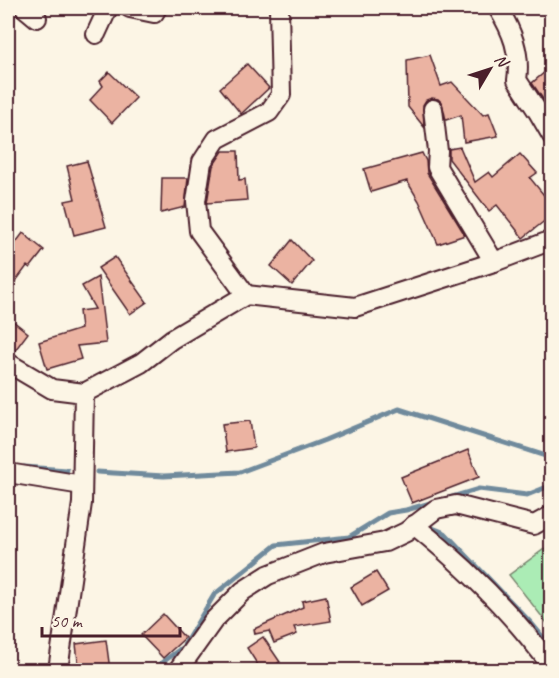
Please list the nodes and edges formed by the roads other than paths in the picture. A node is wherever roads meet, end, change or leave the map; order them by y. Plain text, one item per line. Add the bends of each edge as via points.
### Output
1 (108, 8) edge
2 (130, 8) edge
3 (158, 8) edge
4 (279, 8) edge
5 (498, 8) edge
6 (96, 34) dead end
7 (433, 109) dead end
8 (552, 136) edge
9 (552, 240) edge
10 (494, 262) junction
11 (246, 295) junction
12 (8, 363) edge
13 (84, 393) junction
14 (8, 474) edge
15 (82, 485) junction
16 (552, 515) edge
17 (414, 525) junction
18 (552, 667) edge
19 (58, 670) edge
20 (178, 670) edge

1 - 6 street
2 - 3 street via 154,13
4 - 11 street via 281,95 269,112 217,140 202,162 196,201 199,231
5 - 8 street via 516,45 517,81
7 - 10 street via 437,167
9 - 10 street
10 - 11 street via 356,307
11 - 13 street via 172,339 141,363
12 - 13 street via 52,389
13 - 15 street
14 - 15 street
15 - 19 street
16 - 17 street via 534,525 456,505 436,508
17 - 18 street via 447,552 531,639
17 - 20 street via 385,542 324,553 268,575 243,591 213,621

